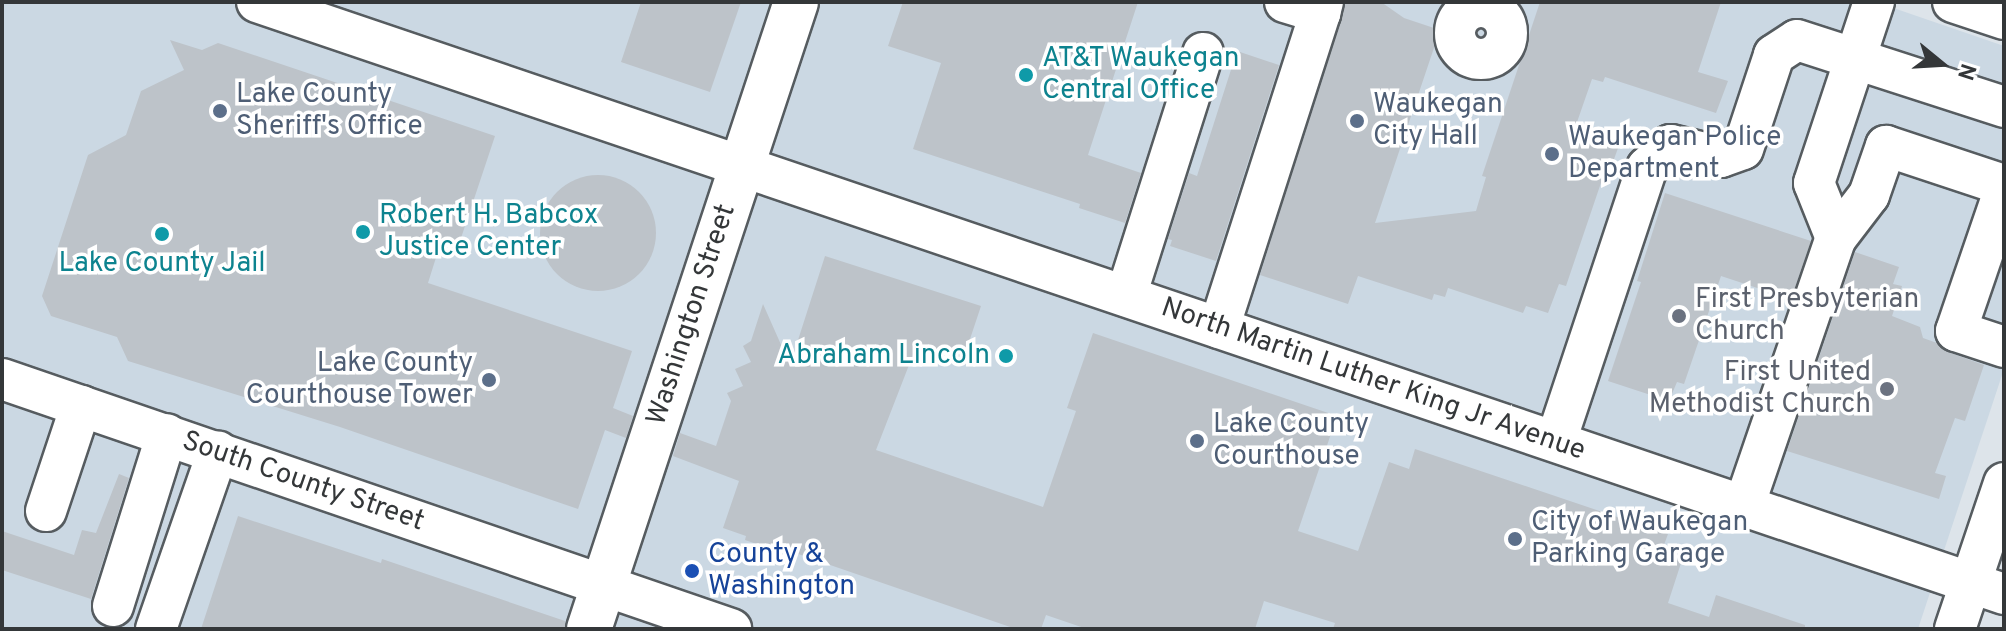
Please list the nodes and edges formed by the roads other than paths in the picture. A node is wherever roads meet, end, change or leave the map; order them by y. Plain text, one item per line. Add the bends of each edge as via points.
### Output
1 (257, 2) edge
2 (796, 2) edge
3 (1874, 2) edge
4 (1953, 2) edge
5 (1309, 6) edge
6 (2004, 19) edge
7 (1203, 53) dead end
8 (1855, 58) junction
9 (2004, 107) edge
10 (742, 166) junction
11 (2004, 185) edge
12 (2004, 191) edge
13 (1836, 238) junction
14 (1126, 296) junction
15 (1219, 328) junction
16 (2004, 347) edge
17 (2, 379) edge
18 (81, 406) junction
19 (167, 434) junction
20 (1556, 441) junction
21 (218, 451) junction
22 (2004, 483) edge
23 (1744, 506) junction
24 (46, 511) dead end
25 (603, 588) junction
26 (1987, 589) edge
27 (113, 606) dead end
28 (156, 629) edge
29 (589, 629) edge
30 (731, 629) edge
31 (1955, 629) edge

1 - 10 street, North Martin Luther King Jr Avenue
2 - 10 main road, Washington Street
3 - 8 street
4 - 6 street
5 - 15 street
7 - 14 street
8 - 9 street
8 - 13 street via 1814,183
8 - 20 street via 1797,40 1774,55 1743,149 1721,157 1671,145 1647,168
10 - 14 street, North Martin Luther King Jr Avenue
10 - 25 main road, Washington Street
11 - 13 street via 1886,146 1869,195
12 - 16 street via 1956,331
13 - 23 street
14 - 15 street, North Martin Luther King Jr Avenue
15 - 20 street, North Martin Luther King Jr Avenue
17 - 18 street, South County Street
18 - 19 street, South County Street
18 - 24 street
19 - 21 street, South County Street
19 - 27 street
20 - 23 street, North Martin Luther King Jr Avenue
21 - 25 street, South County Street
21 - 28 street
22 - 26 street
23 - 26 street, North Martin Luther King Jr Avenue
25 - 29 main road, Washington Street
25 - 30 street, South County Street
26 - 31 street

